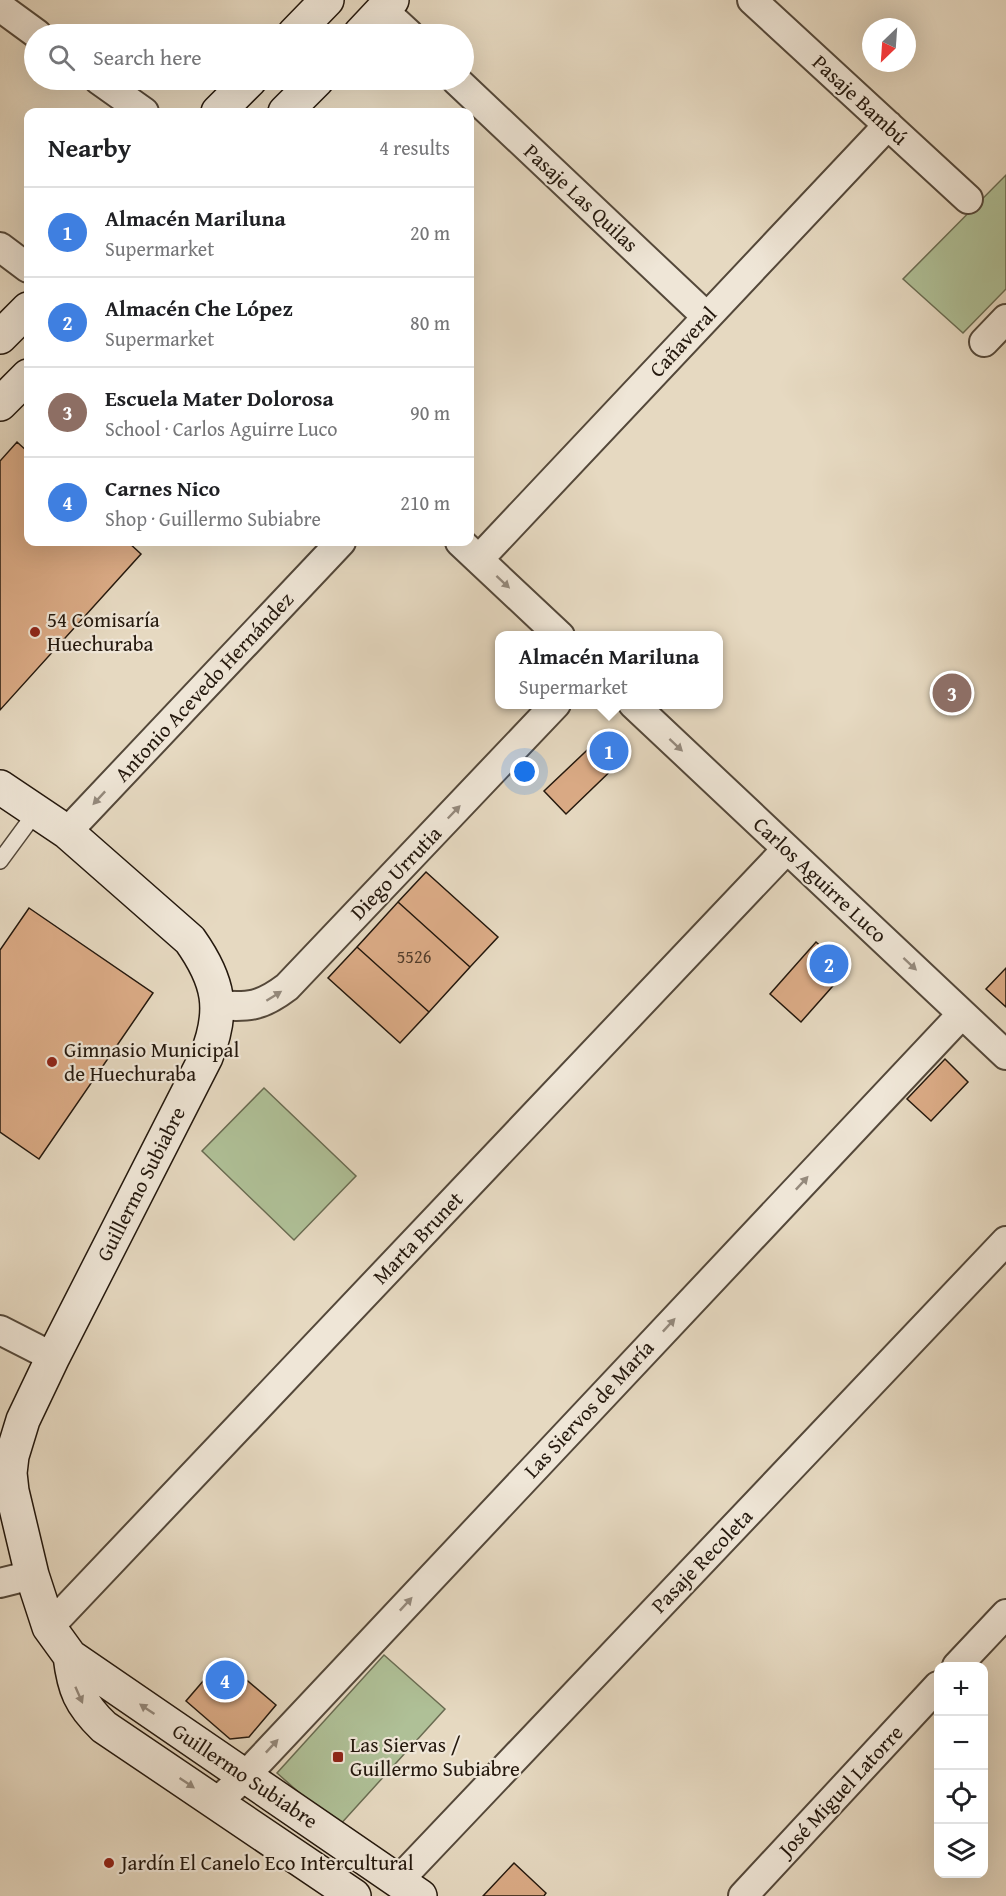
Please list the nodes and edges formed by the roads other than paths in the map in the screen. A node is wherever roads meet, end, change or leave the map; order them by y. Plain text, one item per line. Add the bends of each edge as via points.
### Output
1 (752, 0) edge
2 (323, 4) edge
3 (388, 5) edge
4 (0, 7) edge
5 (304, 24) edge
6 (339, 24) edge
7 (370, 24) edge
8 (402, 24) edge
9 (24, 25) edge
10 (113, 90) edge
11 (240, 90) edge
12 (307, 90) edge
13 (467, 90) edge
14 (138, 108) edge
15 (222, 108) edge
16 (289, 108) edge
17 (888, 125) junction
18 (968, 199) dead end
19 (0, 247) edge
20 (24, 265) edge
21 (24, 313) edge
22 (707, 317) junction
23 (1006, 319) edge
24 (0, 337) edge
25 (984, 342) dead end
26 (24, 380) edge
27 (0, 404) edge
28 (337, 546) edge
29 (470, 550) edge
30 (555, 631) edge
31 (552, 709) edge
32 (637, 709) edge
33 (0, 787) edge
34 (36, 812) junction
35 (67, 832) junction
36 (787, 849) junction
37 (0, 861) edge
38 (218, 1005) junction
39 (962, 1014) junction
40 (1006, 1055) edge
41 (1006, 1241) edge
42 (0, 1330) edge
43 (53, 1357) junction
44 (32, 1575) junction
45 (0, 1582) edge
46 (1006, 1614) edge
47 (49, 1627) junction
48 (70, 1656) junction
49 (961, 1662) edge
50 (934, 1691) edge
51 (245, 1776) junction
52 (216, 1803) junction
53 (409, 1888) edge
54 (354, 1896) edge
55 (743, 1896) edge

1 - 17 street, Pasaje Bambú
2 - 5 street
2 - 6 street
3 - 7 street
3 - 8 street
4 - 9 street
10 - 14 street
11 - 15 street
12 - 16 street
13 - 22 street, Pasaje Las Quilas
17 - 18 street, Pasaje Bambú
17 - 22 street, Cañaveral
19 - 20 street
21 - 24 street
22 - 29 street, Cañaveral
23 - 25 street
26 - 27 street
28 -> 35 street, Antonio Acevedo Hernández
29 -> 30 street
38 -> 31 street, Diego Urrutia via 256,1005 287,987
32 -> 36 street, Carlos Aguirre Luco
33 - 34 street, Guillermo Subiabre
34 - 35 street, Guillermo Subiabre
34 - 37 lane
35 - 38 street, Guillermo Subiabre via 190,940 211,974
36 -> 39 street, Carlos Aguirre Luco
36 - 47 street, Marta Brunet
38 - 43 street, Guillermo Subiabre via 216,1030 207,1057
39 - 40 street, Carlos Aguirre Luco
51 -> 39 street, Las Siervos de María
41 - 53 street, Pasaje Recoleta
42 - 43 street
43 - 44 street, Guillermo Subiabre via 23,1420 10,1473
44 - 45 street
44 - 47 street, Guillermo Subiabre
46 - 49 street
47 - 48 street, Guillermo Subiabre
51 -> 48 street, Guillermo Subiabre
48 -> 52 street, Guillermo Subiabre via 76,1689 93,1716
50 - 55 street, José Miguel Latorre
51 - 52 street, Las Siervos de María
51 - 53 street, Guillermo Subiabre
52 - 54 street, Guillermo Subiabre

